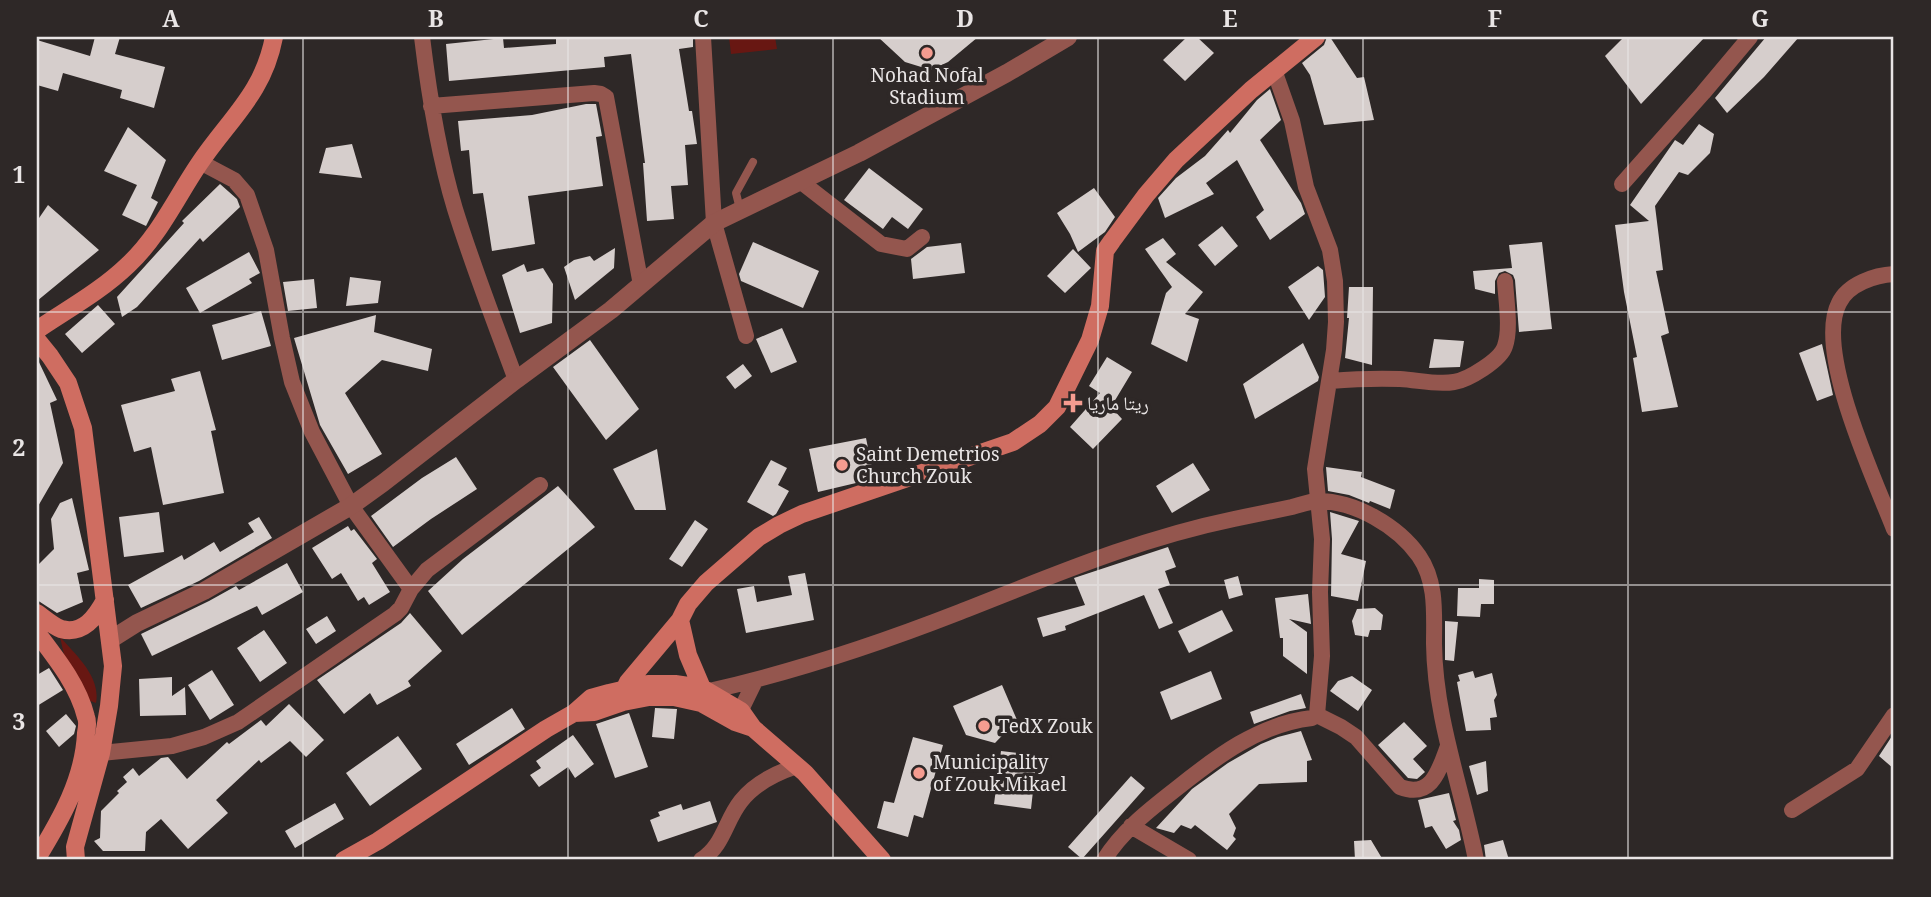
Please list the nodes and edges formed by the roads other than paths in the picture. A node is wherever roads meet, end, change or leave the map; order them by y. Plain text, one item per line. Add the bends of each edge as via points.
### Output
1 (274, 37) edge
2 (422, 37) edge
3 (703, 37) edge
4 (1068, 37) edge
5 (1316, 37) edge
6 (1750, 37) edge
7 (1274, 70) junction
8 (431, 106) junction
9 (200, 162) junction
10 (753, 162) dead end
11 (800, 181) junction
12 (1622, 184) dead end
13 (740, 209) junction
14 (715, 223) junction
15 (922, 237) dead end
16 (1894, 274) edge
17 (1505, 281) dead end
18 (641, 285) junction
19 (37, 330) edge
20 (746, 336) dead end
21 (37, 340) edge
22 (516, 380) junction
23 (1330, 381) junction
24 (540, 485) dead end
25 (1318, 501) junction
26 (351, 506) junction
27 (1894, 529) edge
28 (411, 589) junction
29 (105, 600) junction
30 (684, 612) junction
31 (37, 613) edge
32 (37, 633) edge
33 (110, 640) junction
34 (755, 681) junction
35 (705, 689) junction
36 (616, 698) junction
37 (1317, 715) junction
38 (1894, 715) edge
39 (738, 717) junction
40 (1448, 745) junction
41 (93, 753) junction
42 (797, 765) junction
43 (1792, 810) dead end
44 (1131, 826) junction
45 (50, 836) junction
46 (75, 854) edge
47 (37, 858) edge
48 (344, 860) edge
49 (701, 860) edge
50 (882, 860) edge
51 (1104, 860) edge
52 (1189, 860) edge
53 (1476, 860) edge

1 - 9 main road via 252,95
2 - 8 street
3 - 14 street
4 - 11 street
5 - 7 main road
6 - 12 street
7 - 23 street via 1292,121 1306,187 1333,263 1336,322
7 - 30 main road via 1176,160 1112,240 1105,251 1098,319 1090,340 1057,407 1040,424 1013,442 779,524 733,557
8 - 18 street via 593,93 606,97
8 - 22 street via 455,209
9 - 19 main road via 138,256 101,288
9 - 26 street via 234,180 251,204 267,250 292,382
10 - 13 lane via 736,193
11 - 13 street
11 - 15 street via 881,244 906,249
13 - 14 street
14 - 18 street
14 - 20 street
16 - 27 street via 1871,278 1850,290 1839,301 1833,329 1834,350 1856,433
17 - 23 street via 1505,347 1499,357 1471,376 1442,383 1376,378
18 - 22 street
21 - 29 main road via 68,383 83,428
22 - 26 street
23 - 25 street via 1315,469
24 - 28 street via 427,570
25 - 34 street via 1162,536 844,654
25 - 37 street via 1322,656
25 - 40 street via 1373,516 1409,544 1427,571
26 - 28 street
26 - 33 street
28 - 41 street via 395,614 238,722 172,746
29 - 31 main road via 94,619 80,628 60,629
29 - 33 main road
30 - 35 main road via 688,654
30 - 36 main road via 674,613 615,679
32 - 41 main road via 77,694
33 - 41 main road via 109,706
34 - 35 street
34 - 39 street
35 - 36 main road via 648,684
35 - 39 main road
36 - 39 main road via 674,697
36 - 48 main road via 591,698
37 - 40 street via 1356,737 1407,790 1427,786
37 - 44 street via 1270,729 1230,748
38 - 43 street via 1857,769
39 - 42 main road
40 - 53 street
41 - 45 main road
41 - 46 main road
42 - 49 street via 755,786 740,802 717,845
42 - 50 main road
44 - 51 street
44 - 52 street
45 - 46 main road
45 - 47 main road

